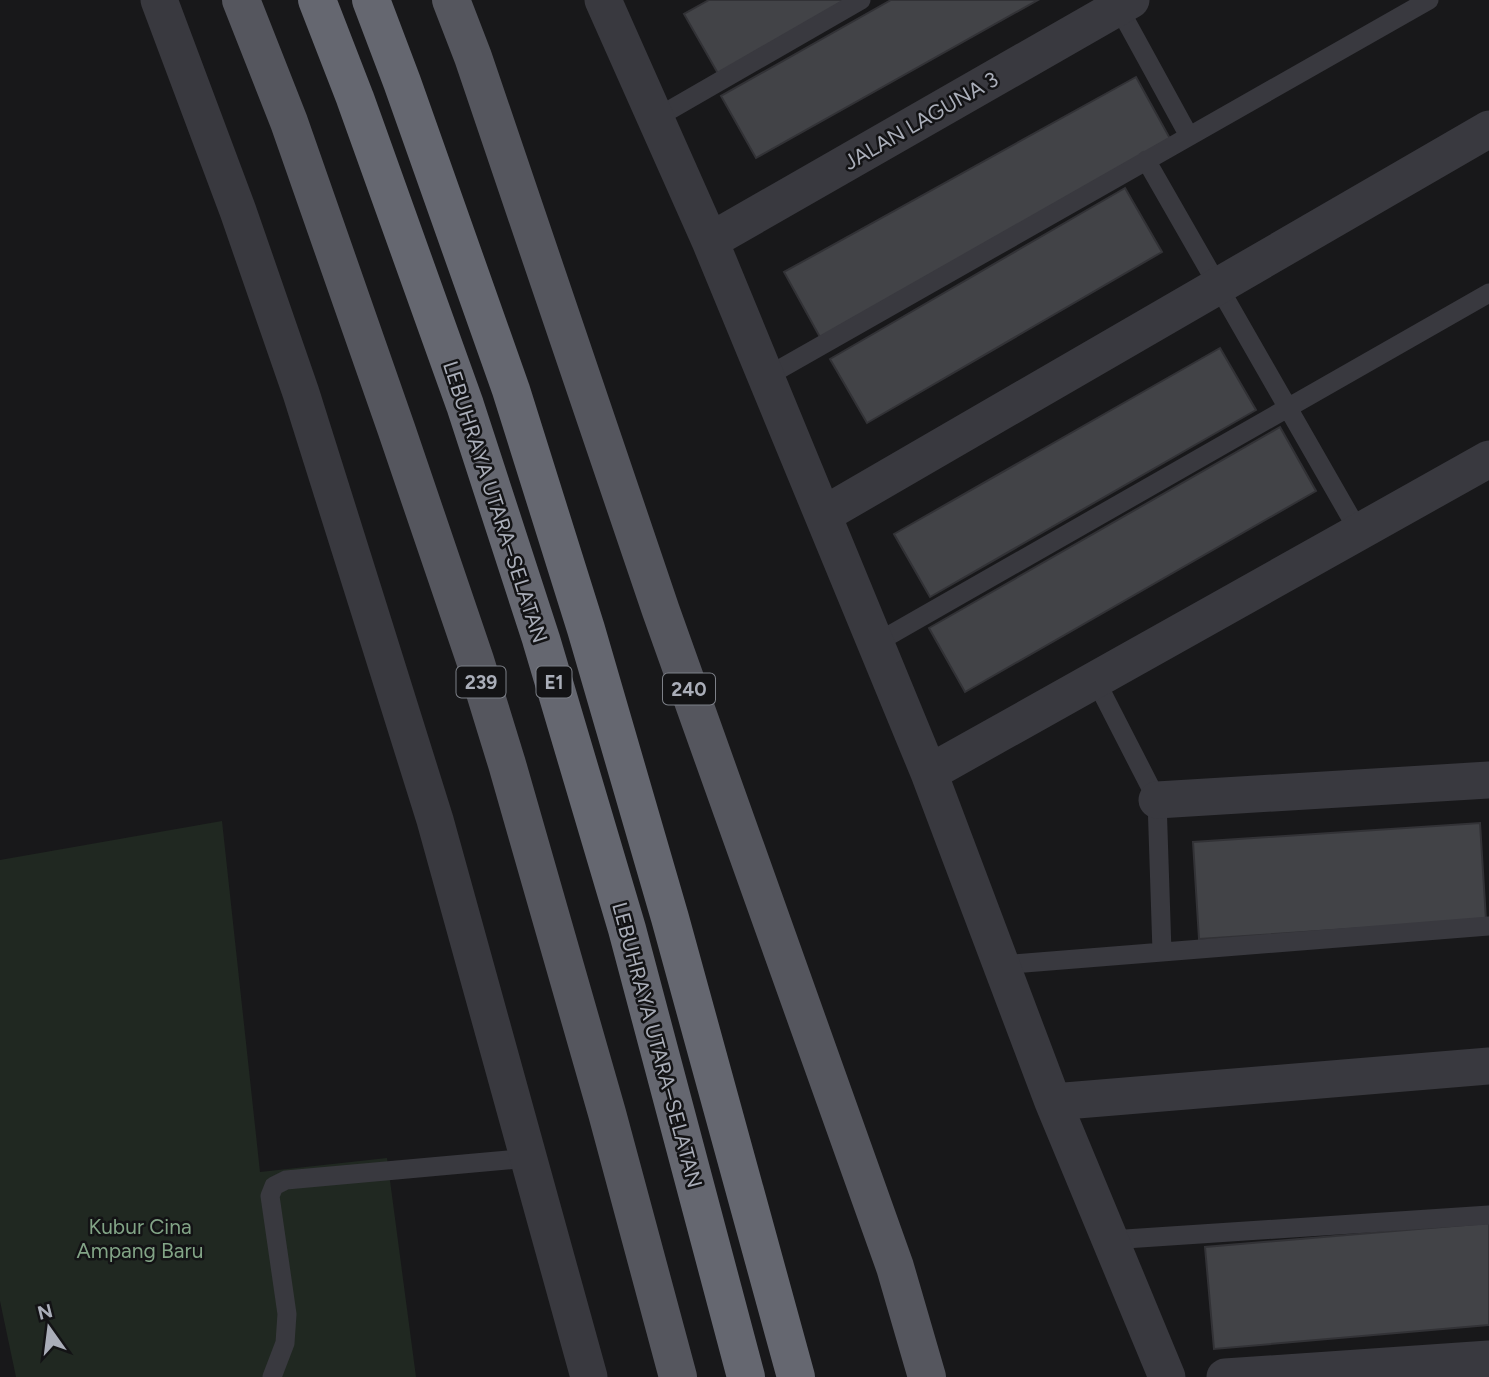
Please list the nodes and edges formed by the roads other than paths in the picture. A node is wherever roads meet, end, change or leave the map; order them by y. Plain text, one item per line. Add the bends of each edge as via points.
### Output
1 (159, 0) edge
2 (241, 0) edge
3 (317, 0) edge
4 (371, 0) edge
5 (451, 0) edge
6 (603, 0) edge
7 (861, 0) edge
8 (1429, 0) edge
9 (1121, 2) edge
10 (656, 118) junction
11 (1489, 129) edge
12 (1189, 136) junction
13 (1146, 160) junction
14 (710, 241) junction
15 (1219, 285) junction
16 (1489, 293) edge
17 (766, 377) junction
18 (1287, 408) junction
19 (1489, 459) edge
20 (823, 514) junction
21 (1359, 533) junction
22 (876, 643) junction
23 (1096, 681) junction
24 (929, 773) junction
25 (1489, 780) edge
26 (1157, 800) junction
27 (1489, 926) edge
28 (1162, 953) junction
29 (1001, 965) junction
30 (1489, 1066) edge
31 (1053, 1102) junction
32 (529, 1158) junction
33 (1489, 1215) edge
34 (1110, 1240) junction
35 (1489, 1359) edge
36 (272, 1377) edge
37 (589, 1377) edge
38 (678, 1377) edge
39 (746, 1377) edge
40 (796, 1377) edge
41 (927, 1377) edge
42 (1167, 1377) edge
43 (1225, 1377) edge

1 - 32 street via 301,393 435,820
2 - 38 main road, 239 via 397,428 475,660 607,1113
3 - 39 highway, LEBUHRAYA UTARA–SELATAN / E1 via 465,405 541,639 626,929
4 - 40 highway, E1 via 512,390 582,616
5 - 41 main road, 240 via 661,611 895,1267
6 - 10 street
7 - 10 lane
8 - 12 lane
9 - 12 lane
9 - 14 street, JALAN LAGUNA 3
10 - 14 street
11 - 15 street
12 - 13 lane
13 - 15 lane
13 - 17 lane
14 - 17 street
15 - 18 lane
15 - 20 street
16 - 18 lane
17 - 20 street
18 - 21 lane
18 - 22 lane
19 - 21 street
20 - 22 street
21 - 23 street
22 - 24 street
23 - 24 street
23 - 26 lane
24 - 29 street
25 - 26 street
26 - 28 lane
27 - 28 lane
28 - 29 lane
29 - 31 street
30 - 31 street
31 - 34 street
32 - 36 lane via 286,1180 274,1186 270,1196 286,1314 285,1343
32 - 37 street
33 - 34 lane
34 - 42 street
35 - 43 street

